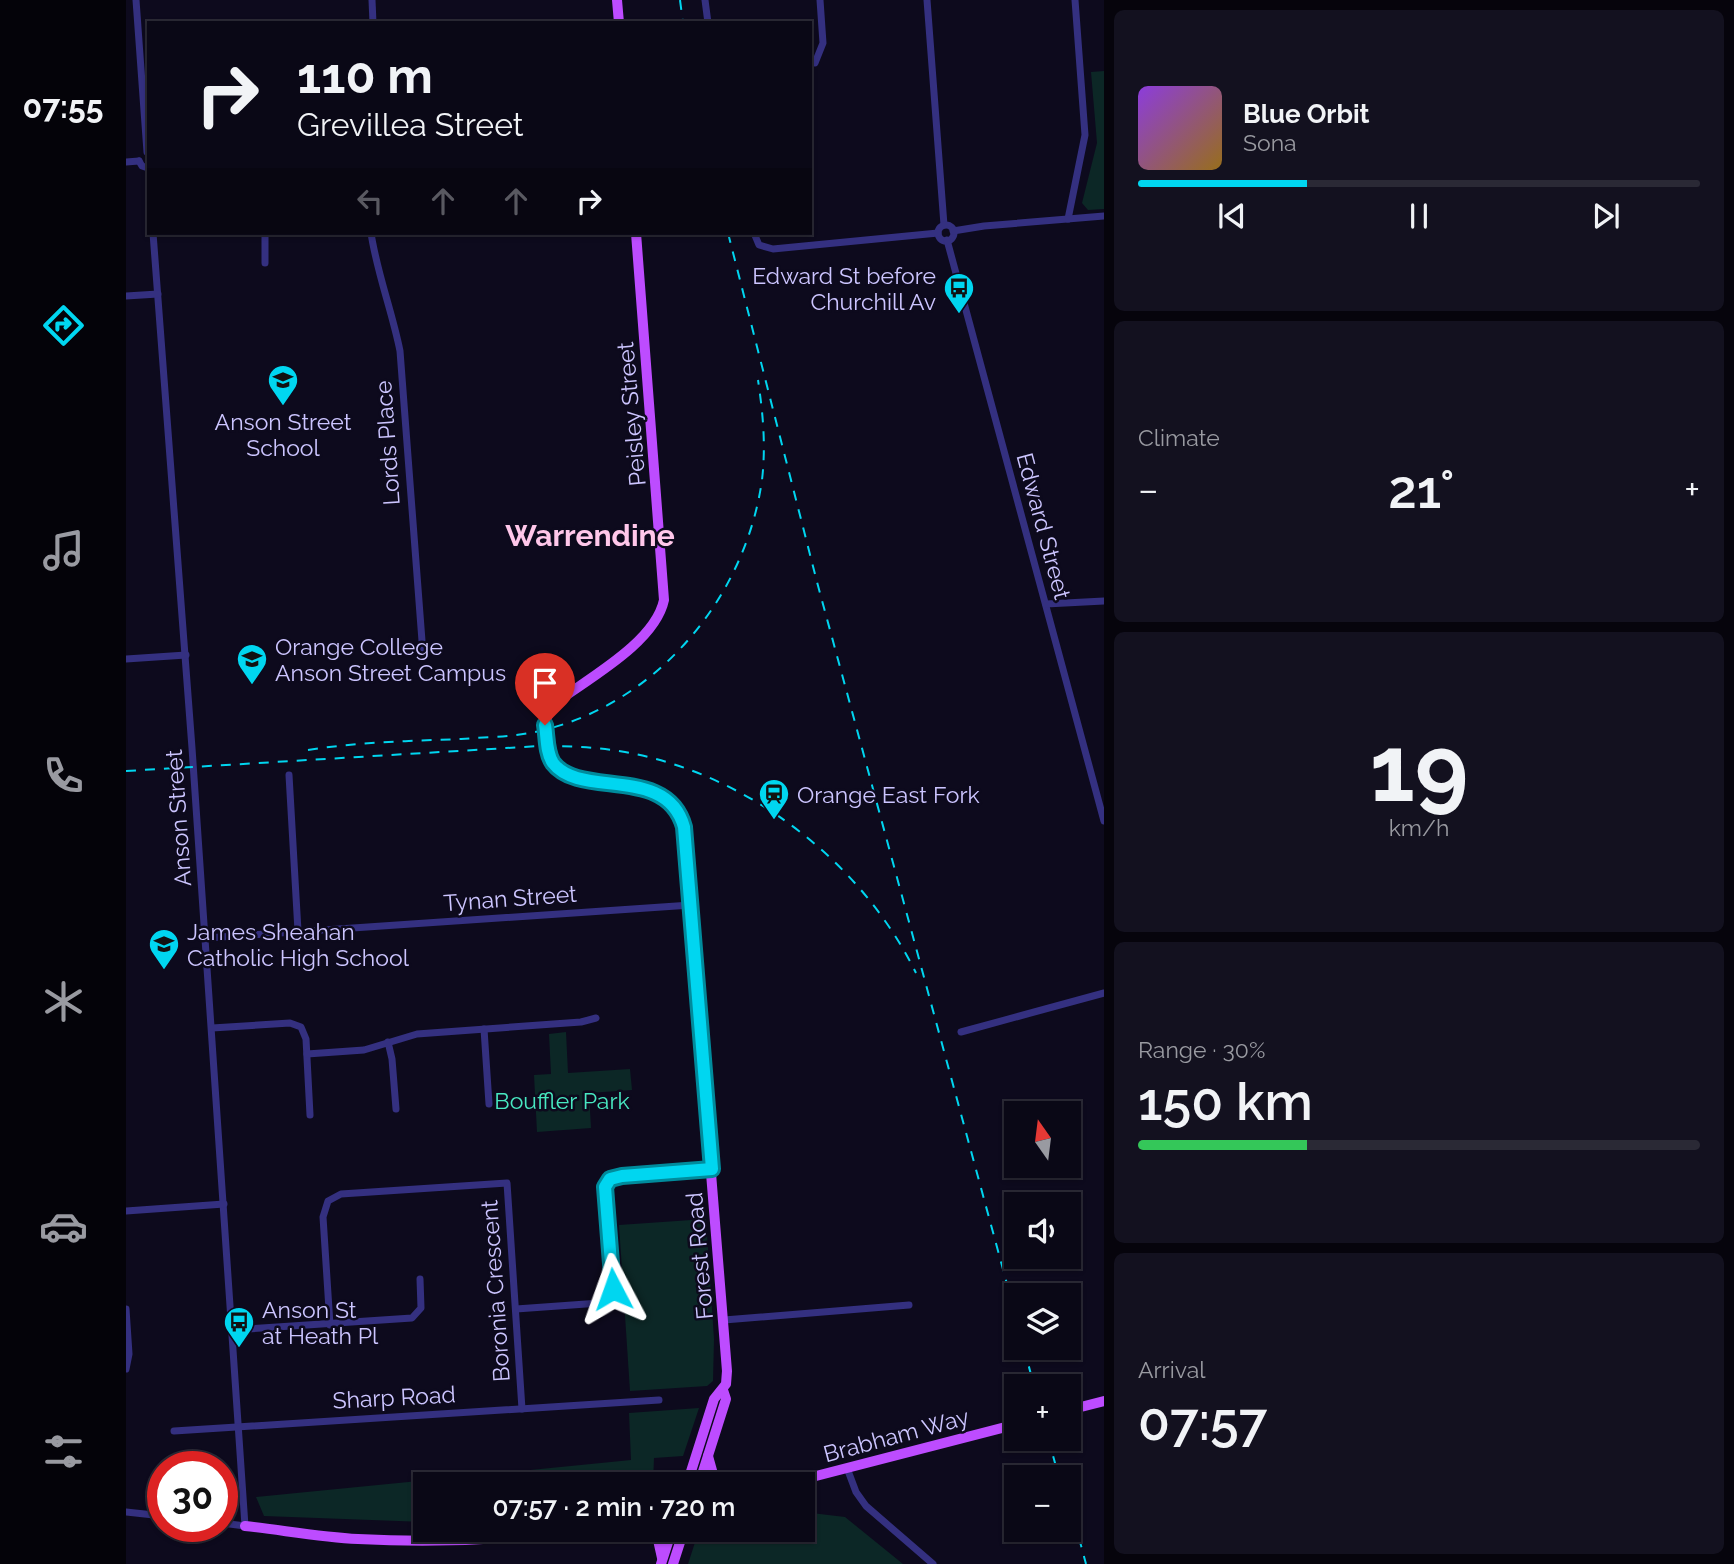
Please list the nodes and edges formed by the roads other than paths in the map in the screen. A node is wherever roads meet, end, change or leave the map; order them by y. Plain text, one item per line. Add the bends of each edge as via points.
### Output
1 (136, 0) edge
2 (372, 0) edge
3 (617, 0) edge
4 (705, 0) edge
5 (820, 0) edge
6 (927, 0) edge
7 (1075, 0) edge
8 (373, 21) edge
9 (619, 21) edge
10 (708, 21) edge
11 (815, 63) dead end
12 (147, 140) edge
13 (147, 153) edge
14 (139, 161) junction
15 (126, 162) edge
16 (147, 169) edge
17 (1104, 216) edge
18 (1068, 219) junction
19 (944, 225) junction
20 (953, 231) junction
21 (938, 233) junction
22 (153, 235) edge
23 (265, 235) edge
24 (371, 235) edge
25 (636, 235) edge
26 (755, 235) edge
27 (947, 240) junction
28 (265, 263) dead end
29 (158, 294) junction
30 (126, 296) edge
31 (1104, 601) edge
32 (1046, 604) junction
33 (423, 654) dead end
34 (186, 655) junction
35 (126, 659) edge
36 (548, 749) joint
37 (289, 775) dead end
38 (1104, 821) edge
39 (691, 905) junction
40 (298, 931) junction
41 (206, 938) junction
42 (1104, 993) edge
43 (596, 1018) dead end
44 (212, 1028) junction
45 (484, 1029) junction
46 (961, 1032) dead end
47 (388, 1042) junction
48 (307, 1054) junction
49 (489, 1104) dead end
50 (396, 1109) dead end
51 (310, 1115) dead end
52 (712, 1169) junction
53 (224, 1204) junction
54 (126, 1211) edge
55 (419, 1279) dead end
56 (909, 1305) dead end
57 (126, 1309) edge
58 (516, 1309) junction
59 (724, 1320) junction
60 (330, 1325) junction
61 (232, 1330) junction
62 (126, 1369) edge
63 (723, 1390) junction
64 (659, 1400) dead end
65 (1104, 1401) edge
66 (1081, 1407) edge
67 (522, 1409) junction
68 (239, 1426) junction
69 (1004, 1427) edge
70 (174, 1431) dead end
71 (708, 1455) junction
72 (847, 1468) junction
73 (691, 1472) edge
74 (703, 1472) edge
75 (712, 1472) edge
76 (815, 1476) edge
77 (126, 1513) edge
78 (147, 1515) edge
79 (238, 1525) edge
80 (245, 1526) junction
81 (413, 1540) edge
82 (658, 1542) edge
83 (668, 1542) edge
84 (680, 1542) edge
85 (661, 1563) edge
86 (673, 1564) edge
87 (933, 1564) edge

1 - 12 street
2 - 8 street
3 - 9 main road
4 - 10 street
5 - 11 street via 823,43
6 - 19 street
7 - 18 street via 1085,135
13 - 14 street
14 - 15 street
14 - 16 street
17 - 18 street
18 - 20 street
19 - 20 street
19 - 21 street
20 - 27 street
21 - 26 street via 773,250 759,245
21 - 27 street
22 - 29 street, Anson Street
23 - 28 street
24 - 33 street, Lords Place via 400,351
25 - 36 main road, Peisley Street via 664,600 646,631 610,666 554,704 545,725
27 - 32 street, Edward Street
29 - 30 street
29 - 34 street, Anson Street
31 - 32 street
32 - 38 street, Edward Street
34 - 35 street
34 - 41 street, Anson Street
36 - 39 main road, Forest Road via 553,763 568,774 653,792 673,804 684,827
37 - 40 street
39 - 40 street, Tynan Street
39 - 52 main road, Forest Road
40 - 41 street, Tynan Street
41 - 44 street, Anson Street
42 - 46 street
43 - 45 street
44 - 48 street via 296,1024 304,1033
44 - 53 street, Anson Street
45 - 47 street via 417,1034
45 - 49 street
47 - 48 street via 358,1051
47 - 50 street
48 - 51 street
52 - 58 street via 610,1179 605,1187 613,1289 607,1299
52 - 59 main road, Forest Road
53 - 54 street
53 - 61 street, Anson Street
55 - 60 street via 421,1308 412,1318
56 - 59 street
57 - 62 street
58 - 60 street, Boronia Crescent via 507,1183 341,1194 328,1201 323,1217
58 - 67 street, Boronia Crescent
59 - 63 main road, Forest Road via 727,1371
60 - 61 street
61 - 68 street, Anson Street
63 - 71 main road, Forest Road via 726,1399
63 - 73 main road, Forest Road via 714,1399
64 - 67 street, Sharp Road
65 - 66 main road
67 - 68 street, Sharp Road
68 - 70 street, Sharp Road
68 - 80 street, Anson Street
69 - 72 main road, Brabham Way
71 - 74 main road, Forest Road
71 - 75 main road
72 - 76 main road, Brabham Way
72 - 87 street via 866,1506
77 - 78 street
79 - 80 street
80 - 81 main road
82 - 85 main road
83 - 85 main road
84 - 86 main road

